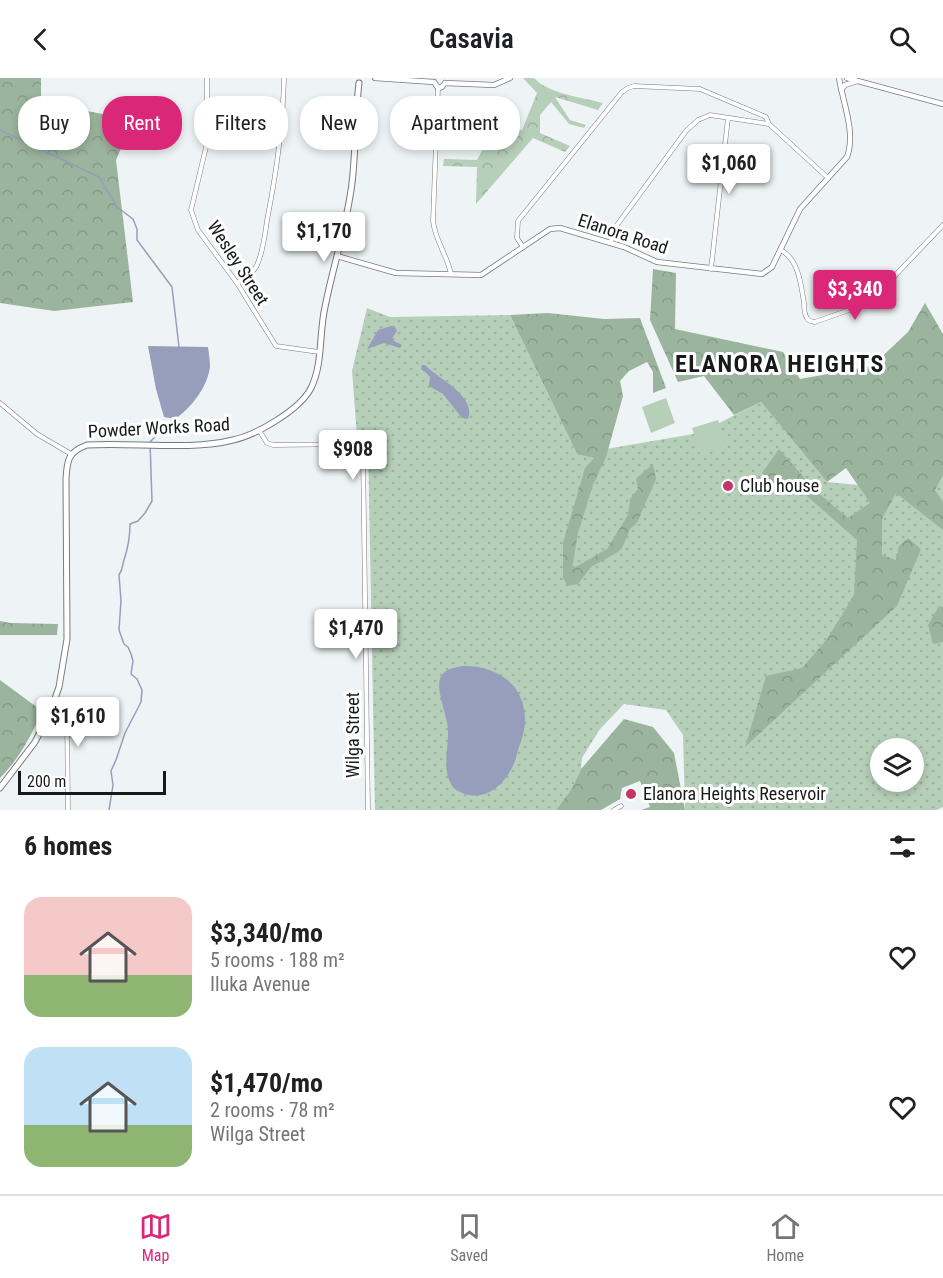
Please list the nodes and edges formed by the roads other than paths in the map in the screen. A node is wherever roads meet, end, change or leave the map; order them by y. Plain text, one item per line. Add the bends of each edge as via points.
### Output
1 (207, 78) edge
2 (284, 78) edge
3 (375, 78) edge
4 (510, 78) edge
5 (839, 78) edge
6 (847, 78) edge
7 (359, 80) edge
8 (435, 80) edge
9 (444, 80) edge
10 (857, 81) junction
11 (438, 88) junction
12 (841, 90) junction
13 (943, 104) edge
14 (728, 118) junction
15 (769, 124) junction
16 (828, 178) junction
17 (943, 225) edge
18 (610, 243) junction
19 (523, 248) junction
20 (781, 250) junction
21 (337, 256) junction
22 (711, 269) junction
23 (451, 274) junction
24 (237, 283) junction
25 (319, 352) junction
26 (0, 403) edge
27 (259, 429) junction
28 (71, 454) junction
29 (55, 698) junction
30 (0, 788) edge
31 (621, 806) dead end
32 (68, 810) edge
33 (368, 810) edge
34 (614, 810) edge

1 - 24 street, Wesley Street via 207,143 191,210 198,230
2 - 24 street via 278,161 263,245 253,272
3 - 8 street
4 - 9 street via 494,85
5 - 12 street, Elanora Road
6 - 10 street
7 - 21 main road, Powder Works Road via 352,184
8 - 11 street
9 - 11 street
10 - 12 street
10 - 13 street
11 - 23 street via 433,222
12 - 16 street, Elanora Road via 850,132 849,150
14 - 15 street
14 - 18 street via 710,115 686,131 617,225
14 - 22 street
15 - 16 street
15 - 19 street via 766,117 700,89 628,88 518,221 518,238
16 - 20 street, Elanora Road via 800,209
17 - 20 street via 869,303 815,322 806,316 796,268
18 - 19 street, Elanora Road via 560,228 550,229
18 - 22 street, Elanora Road via 657,262
19 - 23 street, Elanora Road via 481,275
20 - 22 street, Elanora Road via 772,267 762,274
21 - 23 street, Elanora Road via 396,273
21 - 25 main road, Powder Works Road
24 - 25 street, Wesley Street via 276,345
25 - 27 main road, Powder Works Road via 315,379 304,398 291,412
26 - 28 street via 37,434
27 - 28 main road, Powder Works Road via 232,441 87,445
27 - 33 street, Wilga Street via 267,443 273,445 355,444 363,452
28 - 29 main road, Powder Works Road via 66,465 67,639
29 - 30 main road, Powder Works Road via 35,742
29 - 32 street via 67,715
31 - 34 street

